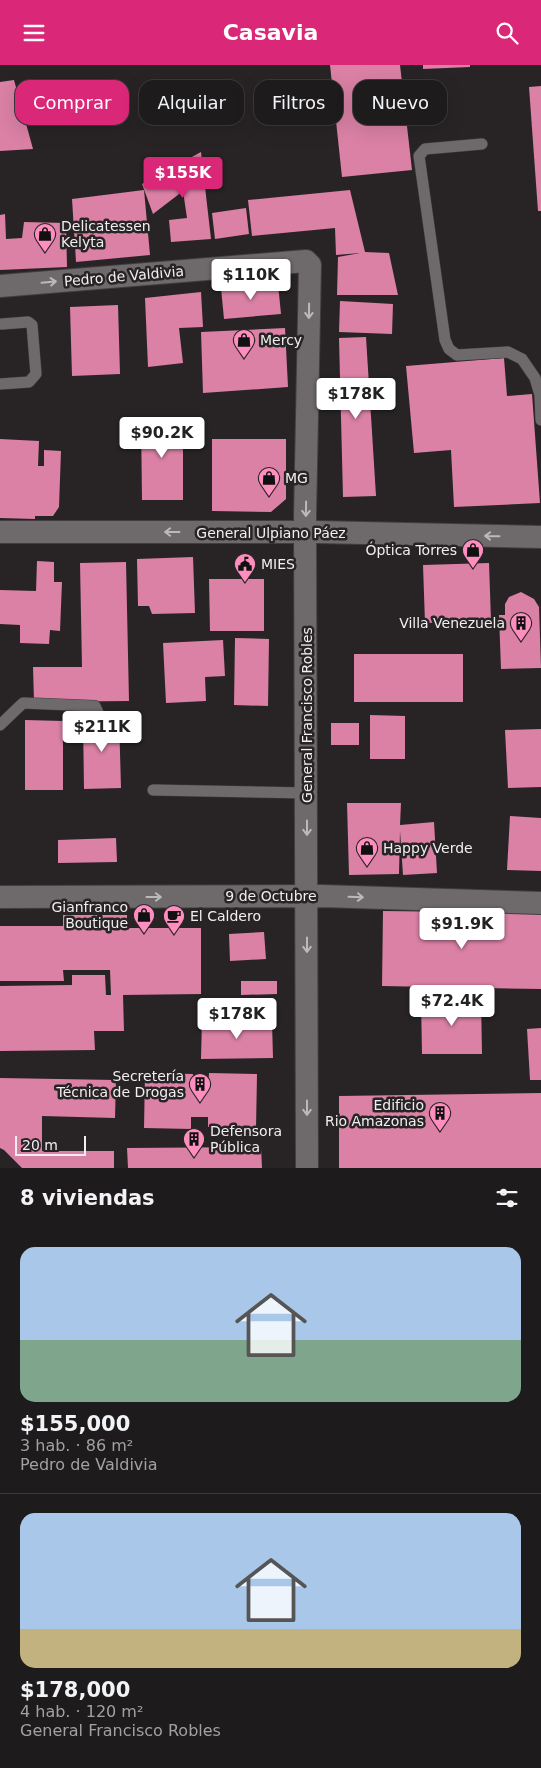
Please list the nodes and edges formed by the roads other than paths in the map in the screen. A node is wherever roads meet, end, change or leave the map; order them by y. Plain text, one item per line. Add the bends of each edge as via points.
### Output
1 (482, 144) dead end
2 (308, 263) joint
3 (0, 286) edge
4 (2, 324) dead end
5 (0, 385) edge
6 (541, 420) edge
7 (0, 532) edge
8 (307, 533) junction
9 (541, 537) edge
10 (99, 715) dead end
11 (0, 725) edge
12 (153, 790) dead end
13 (307, 793) junction
14 (307, 896) junction
15 (0, 897) edge
16 (541, 903) edge
17 (307, 1168) edge

1 - 6 lane via 424,149 419,156 445,340 448,349 457,355 508,352 522,359 535,378 540,395
3 -> 2 street, Pedro de Valdivia
2 -> 8 street, General Francisco Robles
4 - 5 lane via 28,322 32,325 36,374 29,382
8 -> 7 street, General Ulpiano Páez
9 -> 8 street, General Ulpiano Páez
8 - 13 street, General Francisco Robles
10 - 11 lane via 95,706 23,703
12 - 13 lane
13 -> 14 street, General Francisco Robles
15 -> 14 street, 9 de Octubre
14 -> 16 street, 9 de Octubre
14 -> 17 street, General Francisco Robles

